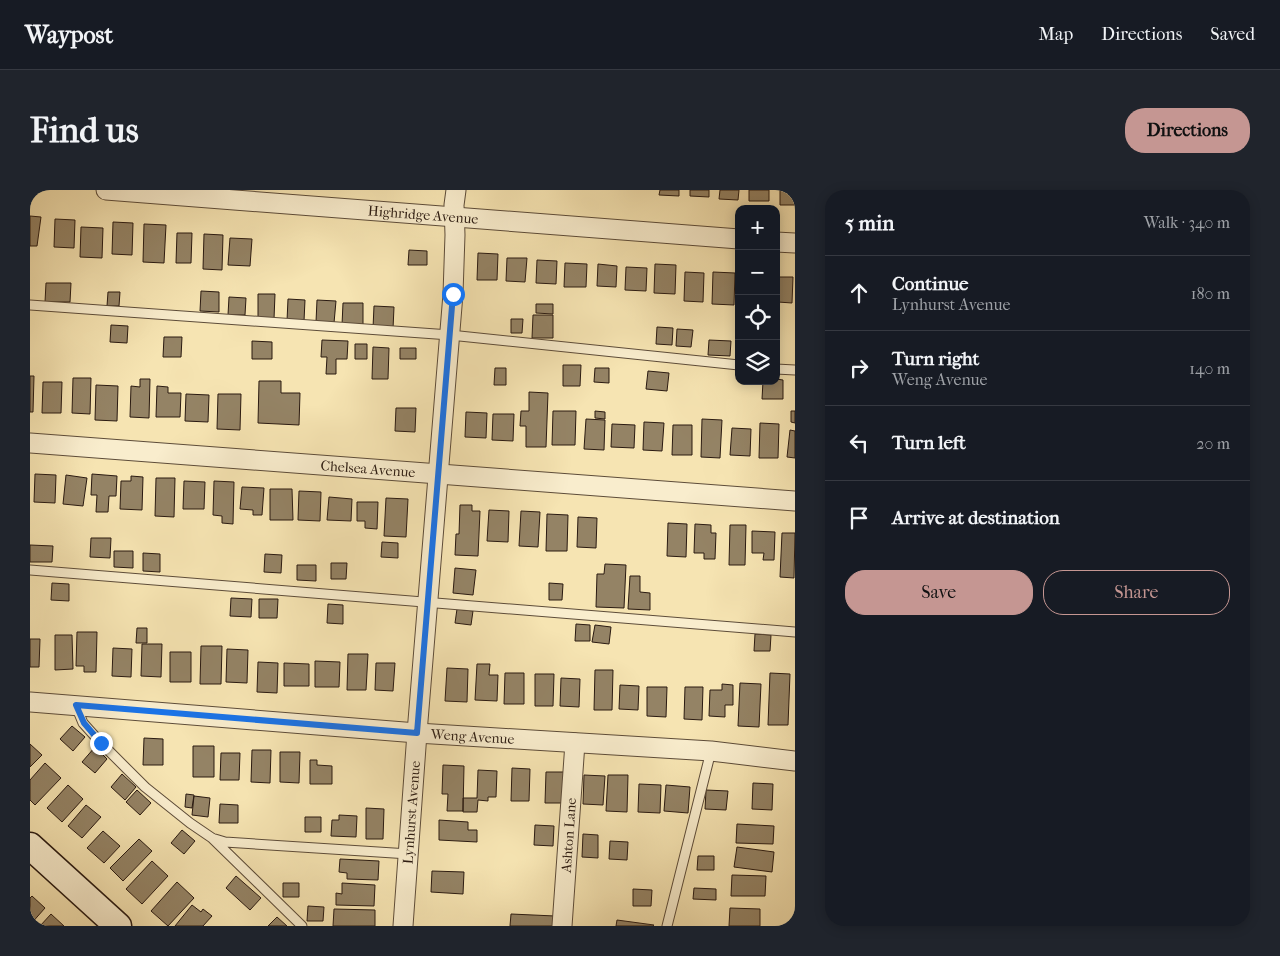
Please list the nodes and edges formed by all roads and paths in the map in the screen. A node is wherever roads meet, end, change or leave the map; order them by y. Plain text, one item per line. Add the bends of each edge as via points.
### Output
1 (106, 190) edge
2 (456, 190) edge
3 (454, 218) junction
4 (735, 239) edge
5 (780, 242) edge
6 (795, 243) edge
7 (30, 305) edge
8 (450, 335) junction
9 (735, 365) edge
10 (780, 368) edge
11 (795, 370) edge
12 (30, 443) edge
13 (439, 474) junction
14 (795, 502) edge
15 (30, 570) edge
16 (428, 603) junction
17 (795, 632) edge
18 (30, 702) edge
19 (76, 705) junction
20 (417, 733) junction
21 (575, 743) junction
22 (711, 751) junction
23 (795, 761) edge
24 (212, 838) junction
25 (30, 846) edge
26 (409, 854) junction
27 (118, 926) edge
28 (302, 926) edge
29 (403, 926) edge
30 (562, 926) edge
31 (667, 926) edge

1 - 3 street, Highridge Avenue
2 - 3 street, Lynhurst Avenue
3 - 4 street, Highridge Avenue
3 - 8 street, Lynhurst Avenue
5 - 6 street
7 - 8 lane
8 - 9 lane
8 - 13 street, Lynhurst Avenue
10 - 11 lane
12 - 13 street, Chelsea Avenue
13 - 14 street, Chelsea Avenue
13 - 16 street, Lynhurst Avenue
15 - 16 lane
16 - 17 lane
16 - 20 street, Lynhurst Avenue
18 - 19 street, Weng Avenue
19 - 20 street, Weng Avenue
19 - 24 lane via 84,723 101,743 145,786
20 - 21 street, Weng Avenue
20 - 26 street, Lynhurst Avenue
21 - 22 street, Weng Avenue
21 - 30 street, Ashton Lane
22 - 23 street, Weng Avenue
22 - 31 lane
24 - 26 lane via 225,842
24 - 28 lane
25 - 27 street
26 - 29 street, Lynhurst Avenue

